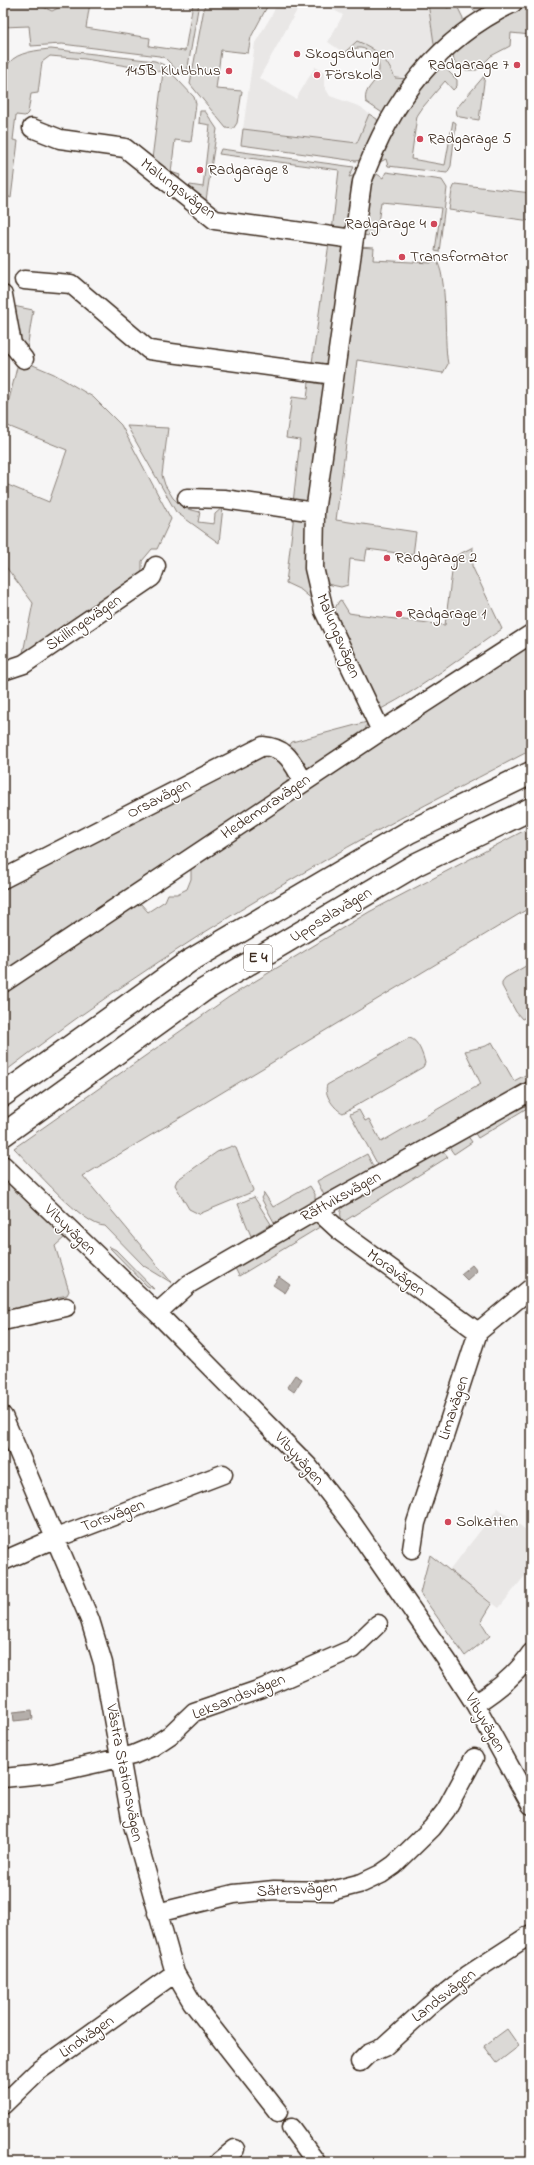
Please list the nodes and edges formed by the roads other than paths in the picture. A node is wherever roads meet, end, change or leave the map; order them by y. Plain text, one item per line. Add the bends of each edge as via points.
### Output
1 (513, 3) edge
2 (32, 128) dead end
3 (353, 239) junction
4 (24, 280) dead end
5 (3, 294) edge
6 (24, 359) dead end
7 (334, 375) junction
8 (187, 498) dead end
9 (315, 512) junction
10 (156, 566) dead end
11 (531, 634) edge
12 (3, 671) edge
13 (381, 731) junction
14 (531, 773) edge
15 (304, 782) junction
16 (531, 809) edge
17 (3, 879) edge
18 (3, 983) edge
19 (531, 1091) edge
20 (3, 1095) edge
21 (3, 1135) edge
22 (5, 1167) edge
23 (317, 1210) junction
24 (531, 1288) edge
25 (66, 1307) dead end
26 (157, 1313) junction
27 (3, 1321) edge
28 (478, 1332) junction
29 (3, 1416) edge
30 (223, 1474) dead end
31 (56, 1538) junction
32 (412, 1550) dead end
33 (3, 1561) edge
34 (378, 1624) dead end
35 (531, 1653) edge
36 (475, 1704) junction
37 (119, 1758) junction
38 (474, 1758) dead end
39 (3, 1778) edge
40 (531, 1805) edge
41 (158, 1913) junction
42 (531, 1934) edge
43 (175, 1974) junction
44 (360, 2062) dead end
45 (3, 2105) edge
46 (278, 2112) dead end
47 (290, 2128) dead end
48 (236, 2149) dead end
49 (220, 2162) edge
50 (316, 2162) edge

1 - 3 street, Malungsvägen via 474,25 417,77 386,124 373,152 362,182
2 - 3 street, Malungsvägen via 60,139 125,148 215,220
3 - 7 street, Malungsvägen
4 - 7 street via 70,284 148,350
5 - 6 street via 12,344
7 - 9 street, Malungsvägen
8 - 9 street via 224,499
9 - 13 street, Malungsvägen via 314,568 319,596
10 - 12 street, Skillingevägen via 152,577 24,664
11 - 13 street, Hedemoravägen
13 - 15 street, Hedemoravägen
14 - 20 highway, Uppsalavägen / E 4 via 409,832 188,962
15 - 17 street, Orsavägen via 285,753 274,747 264,746
15 - 18 street, Hedemoravägen
16 - 21 highway, Uppsalavägen / E 4 via 417,864 204,990
19 - 23 street, Rättviksvägen
22 - 26 street, Vibyvägen
23 - 26 street, Rättviksvägen via 189,1284
23 - 28 street, Moravägen via 342,1233
24 - 28 street
25 - 27 street
26 - 36 street, Vibyvägen via 308,1466 352,1523
28 - 32 street, Limavägen via 416,1523
29 - 31 street, Västra Stationsvägen
30 - 31 street, Torsvägen
31 - 33 street, Torsvägen
31 - 37 street, Västra Stationsvägen via 90,1620 101,1656
34 - 37 street, Leksandsvägen via 352,1649 260,1689 194,1712 170,1735 152,1747
35 - 36 street via 492,1694
36 - 40 street, Vibyvägen
37 - 39 street, Leksandsvägen via 53,1773
37 - 41 street, Västra Stationsvägen via 131,1818
38 - 41 street, Sätersvägen via 446,1810 432,1828 394,1865 362,1883 331,1891 274,1890 234,1894
41 - 43 street, Västra Stationsvägen
42 - 44 street, Landsvägen via 468,1975 384,2047 368,2054
43 - 45 street, Lindvägen via 37,2072
43 - 46 street, Västra Stationsvägen via 192,2002
47 - 50 street
48 - 49 street

